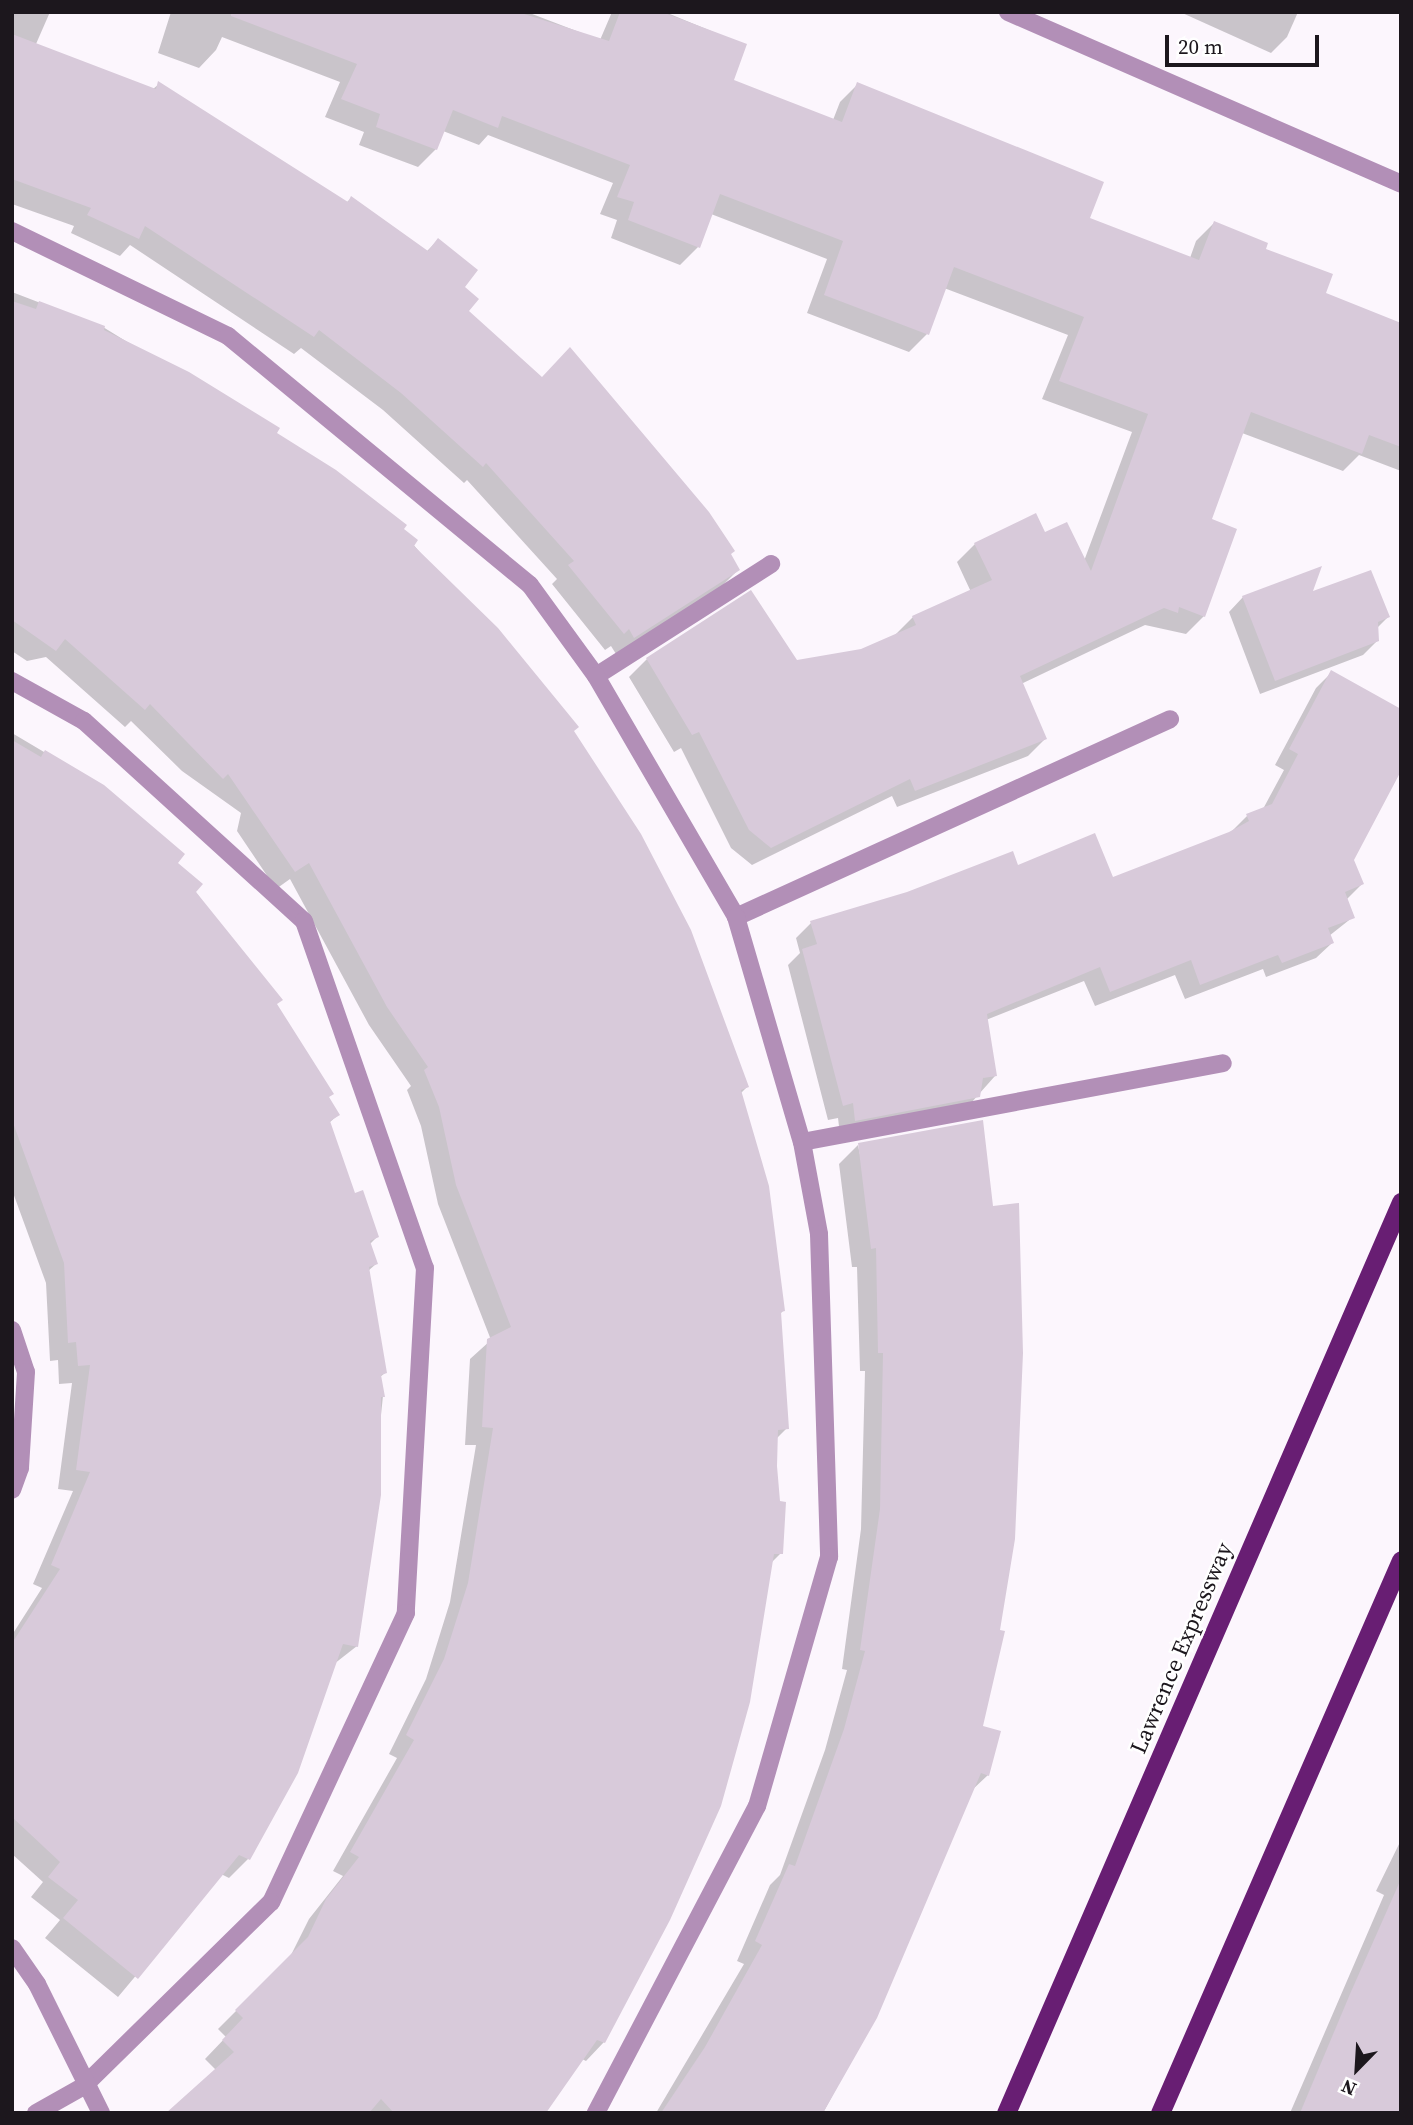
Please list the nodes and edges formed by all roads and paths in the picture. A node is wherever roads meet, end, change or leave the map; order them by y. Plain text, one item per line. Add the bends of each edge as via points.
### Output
1 (1008, 12) edge
2 (1400, 181) edge
3 (12, 231) edge
4 (771, 564) dead end
5 (596, 676) junction
6 (12, 681) edge
7 (1170, 719) dead end
8 (736, 917) junction
9 (1223, 1063) dead end
10 (802, 1142) junction
11 (1401, 1202) edge
12 (12, 1330) edge
13 (12, 1490) edge
14 (1401, 1560) edge
15 (12, 1948) edge
16 (84, 2086) junction
17 (36, 2113) edge
18 (101, 2113) edge
19 (597, 2113) edge
20 (1006, 2113) edge
21 (1160, 2113) edge

1 - 2 street
3 - 5 street via 228,337 530,585
4 - 5 street
5 - 8 street
6 - 16 street via 84,721 304,921 425,1268 406,1613 271,1902
7 - 8 street
8 - 10 street
9 - 10 street
10 - 19 street via 819,1234 829,1557 757,1806
11 - 20 highway, Lawrence Expressway
12 - 13 street via 26,1372 20,1468
14 - 21 highway
15 - 16 street via 37,1984
16 - 17 street
16 - 18 street

